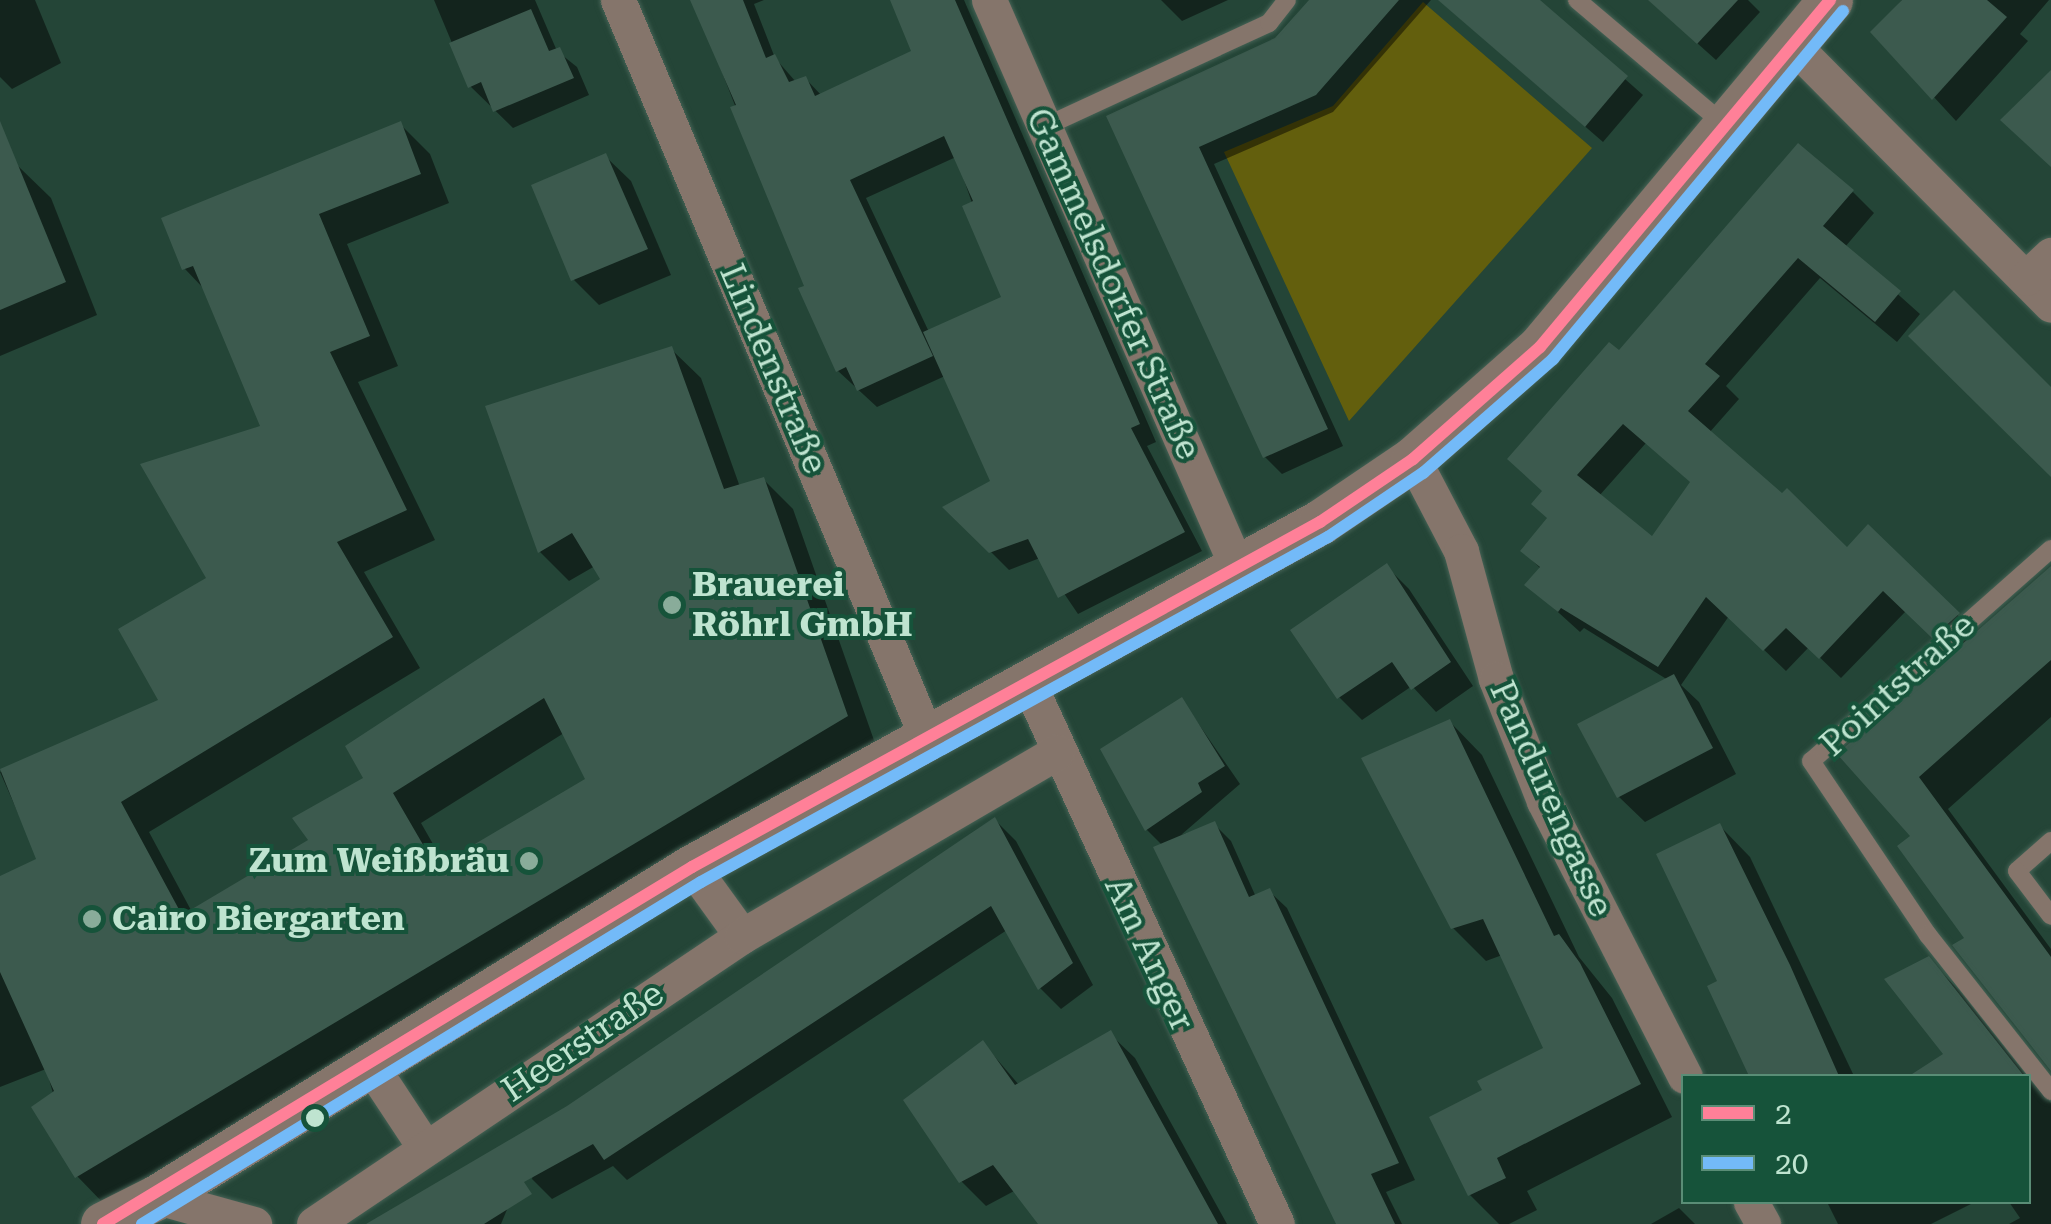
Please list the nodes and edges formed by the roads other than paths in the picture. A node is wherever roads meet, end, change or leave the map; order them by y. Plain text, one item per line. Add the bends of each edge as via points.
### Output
1 (618, 0) edge
2 (988, 0) edge
3 (1288, 0) edge
4 (1576, 0) edge
5 (1830, 0) edge
6 (1793, 46) junction
7 (1726, 126) junction
8 (1044, 127) junction
9 (2038, 266) edge
10 (2051, 305) edge
11 (1414, 459) junction
12 (2051, 549) edge
13 (1237, 567) junction
14 (1028, 682) junction
15 (927, 738) junction
16 (1057, 752) junction
17 (2051, 841) edge
18 (692, 867) junction
19 (2051, 916) edge
20 (742, 936) junction
21 (369, 1063) junction
22 (1683, 1074) edge
23 (2051, 1092) edge
24 (425, 1148) junction
25 (158, 1197) junction
26 (102, 1224) edge
27 (254, 1224) edge
28 (314, 1224) edge
29 (1277, 1224) edge

1 - 15 street, Lindenstraße
2 - 8 street, Gammelsdorfer Straße
3 - 8 lane via 1269,22
4 - 7 lane
5 - 6 street
6 - 7 street
6 - 9 street
7 - 11 street via 1540,346
8 - 13 street, Gammelsdorfer Straße
9 - 10 street
11 - 13 street
11 - 22 street, Pandurengasse via 1461,551 1496,679 1544,801
12 - 23 lane, Pointstraße via 1812,762 1928,934
13 - 14 street
14 - 15 street
14 - 16 street, Am Anger
15 - 18 street
16 - 20 street, Heerstraße
16 - 29 street, Am Anger
17 - 19 lane via 2017,871
18 - 20 street
18 - 21 street
20 - 24 street, Heerstraße
21 - 24 street
21 - 25 street
24 - 28 street, Heerstraße
25 - 26 street
25 - 27 street

